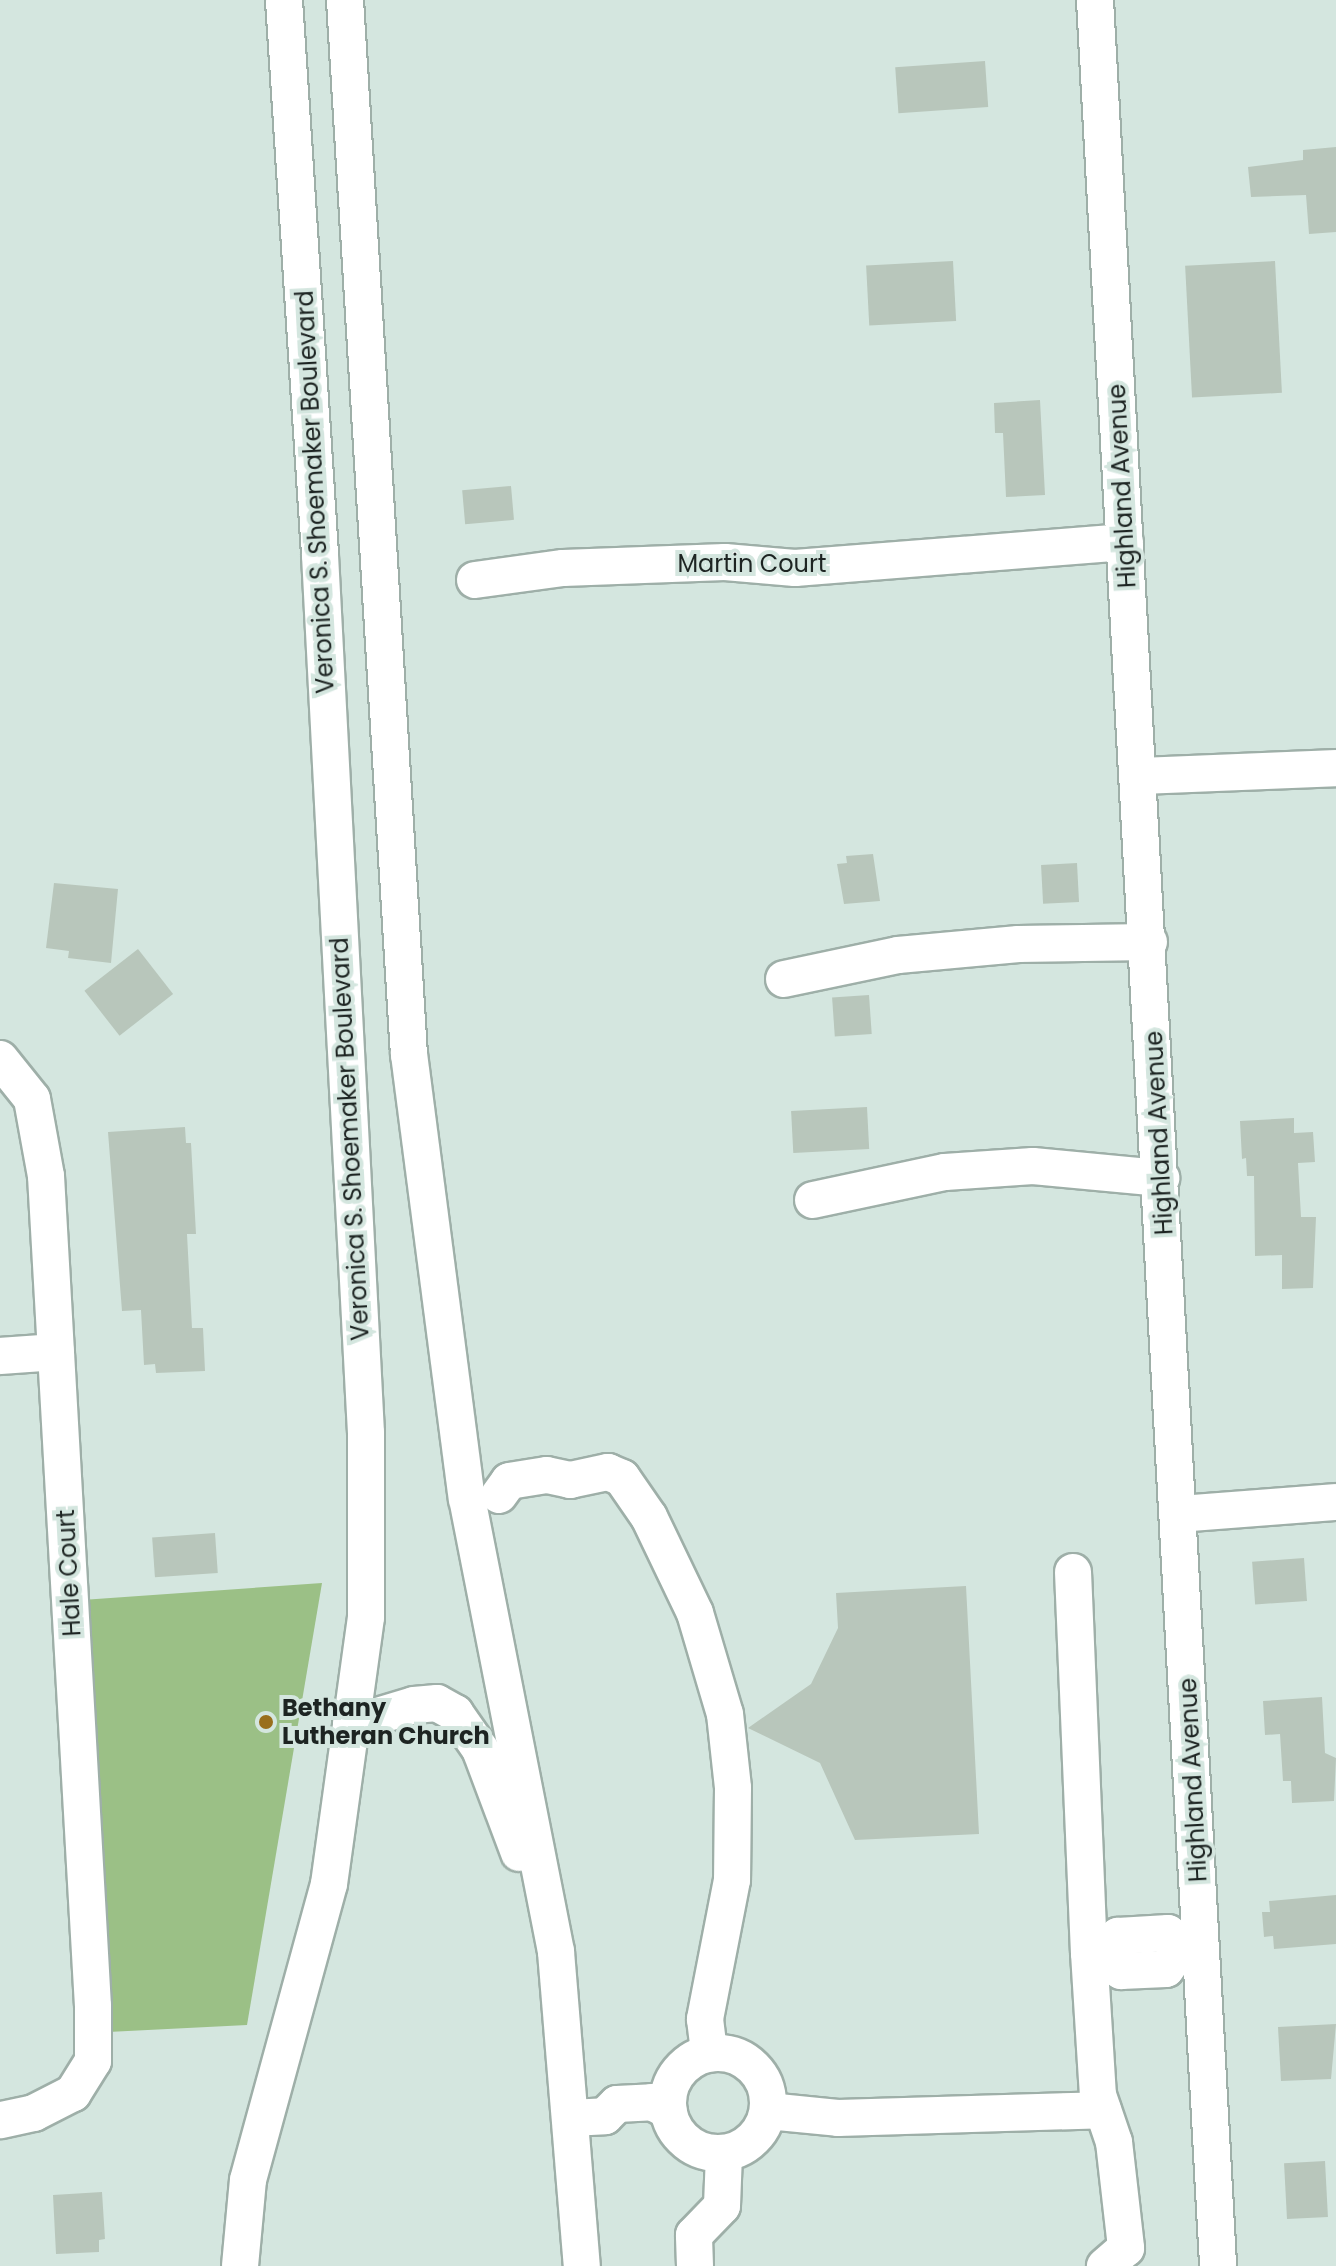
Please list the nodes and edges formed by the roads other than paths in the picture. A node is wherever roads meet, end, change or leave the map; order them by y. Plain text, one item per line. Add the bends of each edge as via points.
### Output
1 (284, 0) edge
2 (345, 0) edge
3 (1095, 0) edge
4 (1125, 542) junction
5 (475, 580) dead end
6 (1336, 768) edge
7 (1140, 776) junction
8 (1149, 942) junction
9 (784, 979) dead end
10 (0, 1059) edge
11 (1161, 1178) junction
12 (813, 1200) dead end
13 (56, 1352) junction
14 (0, 1356) edge
15 (483, 1496) junction
16 (1336, 1502) edge
17 (1179, 1514) junction
18 (1073, 1572) dead end
19 (351, 1724) junction
20 (1191, 1950) junction
21 (556, 1952) junction
22 (1097, 1953) junction
23 (709, 2054) junction
24 (665, 2110) junction
25 (1103, 2110) junction
26 (768, 2111) junction
27 (587, 2117) junction
28 (0, 2120) edge
29 (724, 2153) junction
30 (240, 2266) edge
31 (582, 2266) edge
32 (695, 2266) edge
33 (1105, 2266) edge
34 (1218, 2266) edge

1 - 19 street, Veronica S. Shoemaker Boulevard via 320,554 366,1433 366,1617
2 - 15 street via 409,1054
3 - 4 street, Highland Avenue
4 - 5 street, Martin Court via 795,568 725,562 563,568
4 - 7 street, Highland Avenue
6 - 7 street
7 - 8 street, Highland Avenue
8 - 9 street via 1018,944 898,955
8 - 11 street, Highland Avenue
10 - 13 street, Hale Court via 32,1099 41,1134
11 - 12 street via 1033,1166 945,1172
11 - 17 street, Highland Avenue
13 - 14 street
13 - 28 street, Hale Court via 93,2061 73,2093 34,2113
15 - 21 street
15 - 23 street via 509,1481 547,1475 570,1480 608,1472 622,1478 649,1517 695,1613 725,1714 733,1788 732,1880 705,2019
16 - 17 street
17 - 20 street, Highland Avenue
18 - 22 street
19 - 21 street via 414,1705 437,1703 455,1713 480,1749
19 - 30 street, Veronica S. Shoemaker Boulevard via 329,1884 248,2180
20 - 22 street via 1168,1933 1118,1936
20 - 34 street, Highland Avenue
21 - 27 street
22 - 25 street
23 - 24 street via 680,2070
23 - 26 street via 725,2053 753,2067 763,2080
24 - 27 street via 649,2122 616,2124
24 - 29 street via 691,2145
25 - 26 street via 853,2118
25 - 33 street via 1114,2142 1126,2248
26 - 29 street via 753,2139
27 - 31 street
29 - 32 street via 722,2206 694,2235

